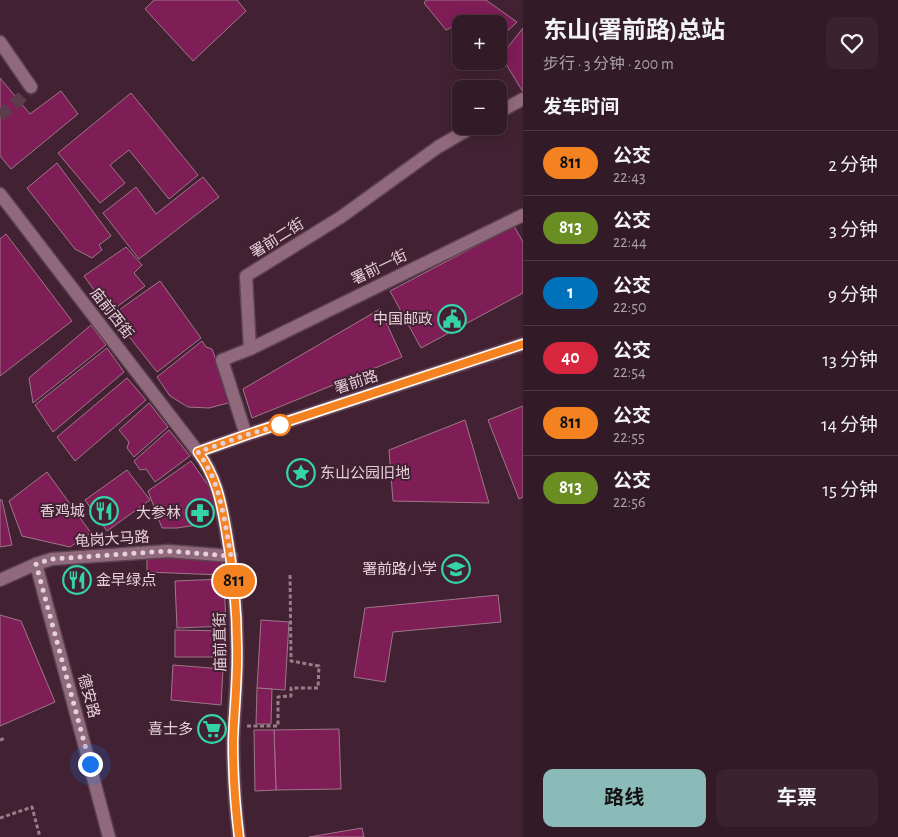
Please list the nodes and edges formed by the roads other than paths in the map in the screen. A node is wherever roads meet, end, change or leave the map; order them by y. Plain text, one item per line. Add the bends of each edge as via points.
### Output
1 (0, 42) edge
2 (31, 87) dead end
3 (523, 99) edge
4 (507, 108) edge
5 (459, 135) edge
6 (1, 199) edge
7 (523, 214) edge
8 (523, 344) edge
9 (250, 349) junction
10 (246, 435) junction
11 (198, 452) junction
12 (231, 556) junction
13 (36, 564) junction
14 (0, 580) edge
15 (110, 837) edge
16 (239, 837) edge

1 - 2 street
3 - 4 street
5 - 9 street, 署前二街 via 341,217 246,276
6 - 11 street, 庙前西街
7 - 9 street, 署前一街
8 - 10 street, 署前路
9 - 10 street via 222,360
10 - 11 street, 署前路
11 - 12 street, 庙前直街 via 214,479
12 - 13 street, 龟岗大马路 via 168,551 52,559
12 - 16 street, 庙前直街 via 236,608 234,779
13 - 14 street, 龟岗大马路
13 - 15 street, 德安路

